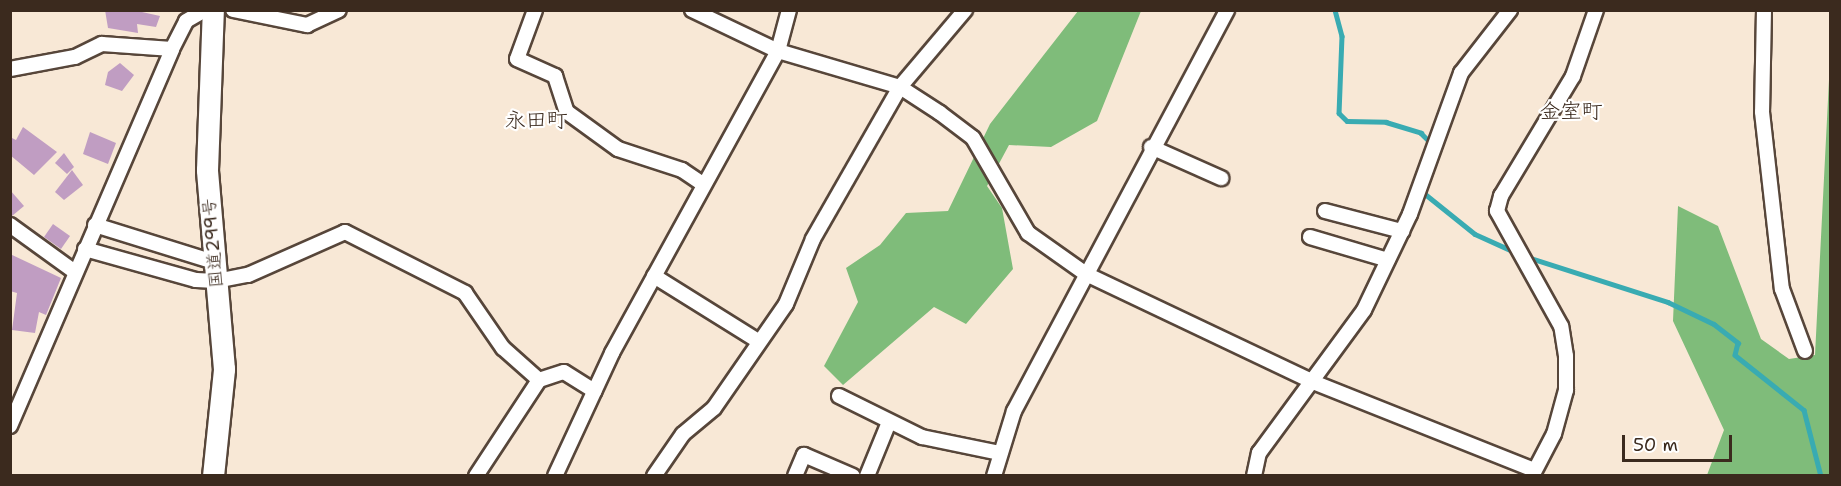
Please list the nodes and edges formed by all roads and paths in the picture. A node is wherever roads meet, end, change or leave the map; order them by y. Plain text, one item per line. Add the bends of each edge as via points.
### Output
1 (205, 10) edge
2 (213, 10) edge
3 (232, 10) edge
4 (339, 10) edge
5 (535, 10) edge
6 (692, 10) edge
7 (789, 10) edge
8 (965, 10) edge
9 (1227, 10) edge
10 (1596, 10) edge
11 (1764, 10) edge
12 (1509, 11) edge
13 (280, 16) edge
14 (172, 49) junction
15 (778, 51) junction
16 (10, 69) edge
17 (900, 87) junction
18 (1151, 147) junction
19 (1221, 178) dead end
20 (703, 184) junction
21 (1324, 211) dead end
22 (10, 225) edge
23 (95, 225) junction
24 (1402, 231) junction
25 (1310, 237) dead end
26 (85, 249) junction
27 (1388, 260) junction
28 (215, 271) junction
29 (75, 272) junction
30 (1086, 274) junction
31 (654, 276) junction
32 (758, 341) junction
33 (1805, 351) dead end
34 (539, 380) junction
35 (1313, 382) junction
36 (595, 391) junction
37 (16, 395) edge
38 (839, 396) dead end
39 (889, 422) junction
40 (10, 426) edge
41 (1000, 453) junction
42 (1533, 473) edge
43 (213, 476) edge
44 (476, 476) edge
45 (555, 476) edge
46 (654, 476) edge
47 (795, 476) edge
48 (853, 476) edge
49 (867, 476) edge
50 (994, 476) edge
51 (1254, 476) edge

1 - 14 street via 186,21
2 - 28 highway, 国道299号 via 207,170
3 - 13 street
4 - 13 street via 307,25
5 - 20 street via 517,59 555,76 567,112 618,149 682,170
6 - 15 street
7 - 15 street
8 - 17 street
9 - 18 street
10 - 42 street via 1573,76 1501,195 1497,211 1562,326 1566,356 1560,412
11 - 33 street via 1762,112 1782,289
12 - 24 street via 1461,73
14 - 16 street via 102,44 75,57
14 - 23 street
15 - 17 street
15 - 20 street
17 - 30 street via 973,138 1028,233
17 - 32 street via 813,239 786,304
18 - 19 street
18 - 30 street
20 - 31 street
21 - 24 street
22 - 29 street
23 - 26 street
23 - 28 street
24 - 27 street
25 - 27 street
26 - 28 street via 196,280
26 - 29 street
27 - 35 street via 1364,310
28 - 34 street via 248,275 345,232 465,293 504,348
28 - 43 highway, 国道299号 via 224,369
29 - 37 street
30 - 35 street
30 - 41 street via 1014,411
31 - 32 street
31 - 36 street
32 - 46 street via 714,408 682,434
34 - 36 street via 564,372
34 - 44 street
35 - 42 street
35 - 51 street via 1259,453
36 - 45 street
37 - 40 street
38 - 39 street
39 - 41 street via 922,437
39 - 49 street
41 - 50 street
47 - 48 street via 804,455

